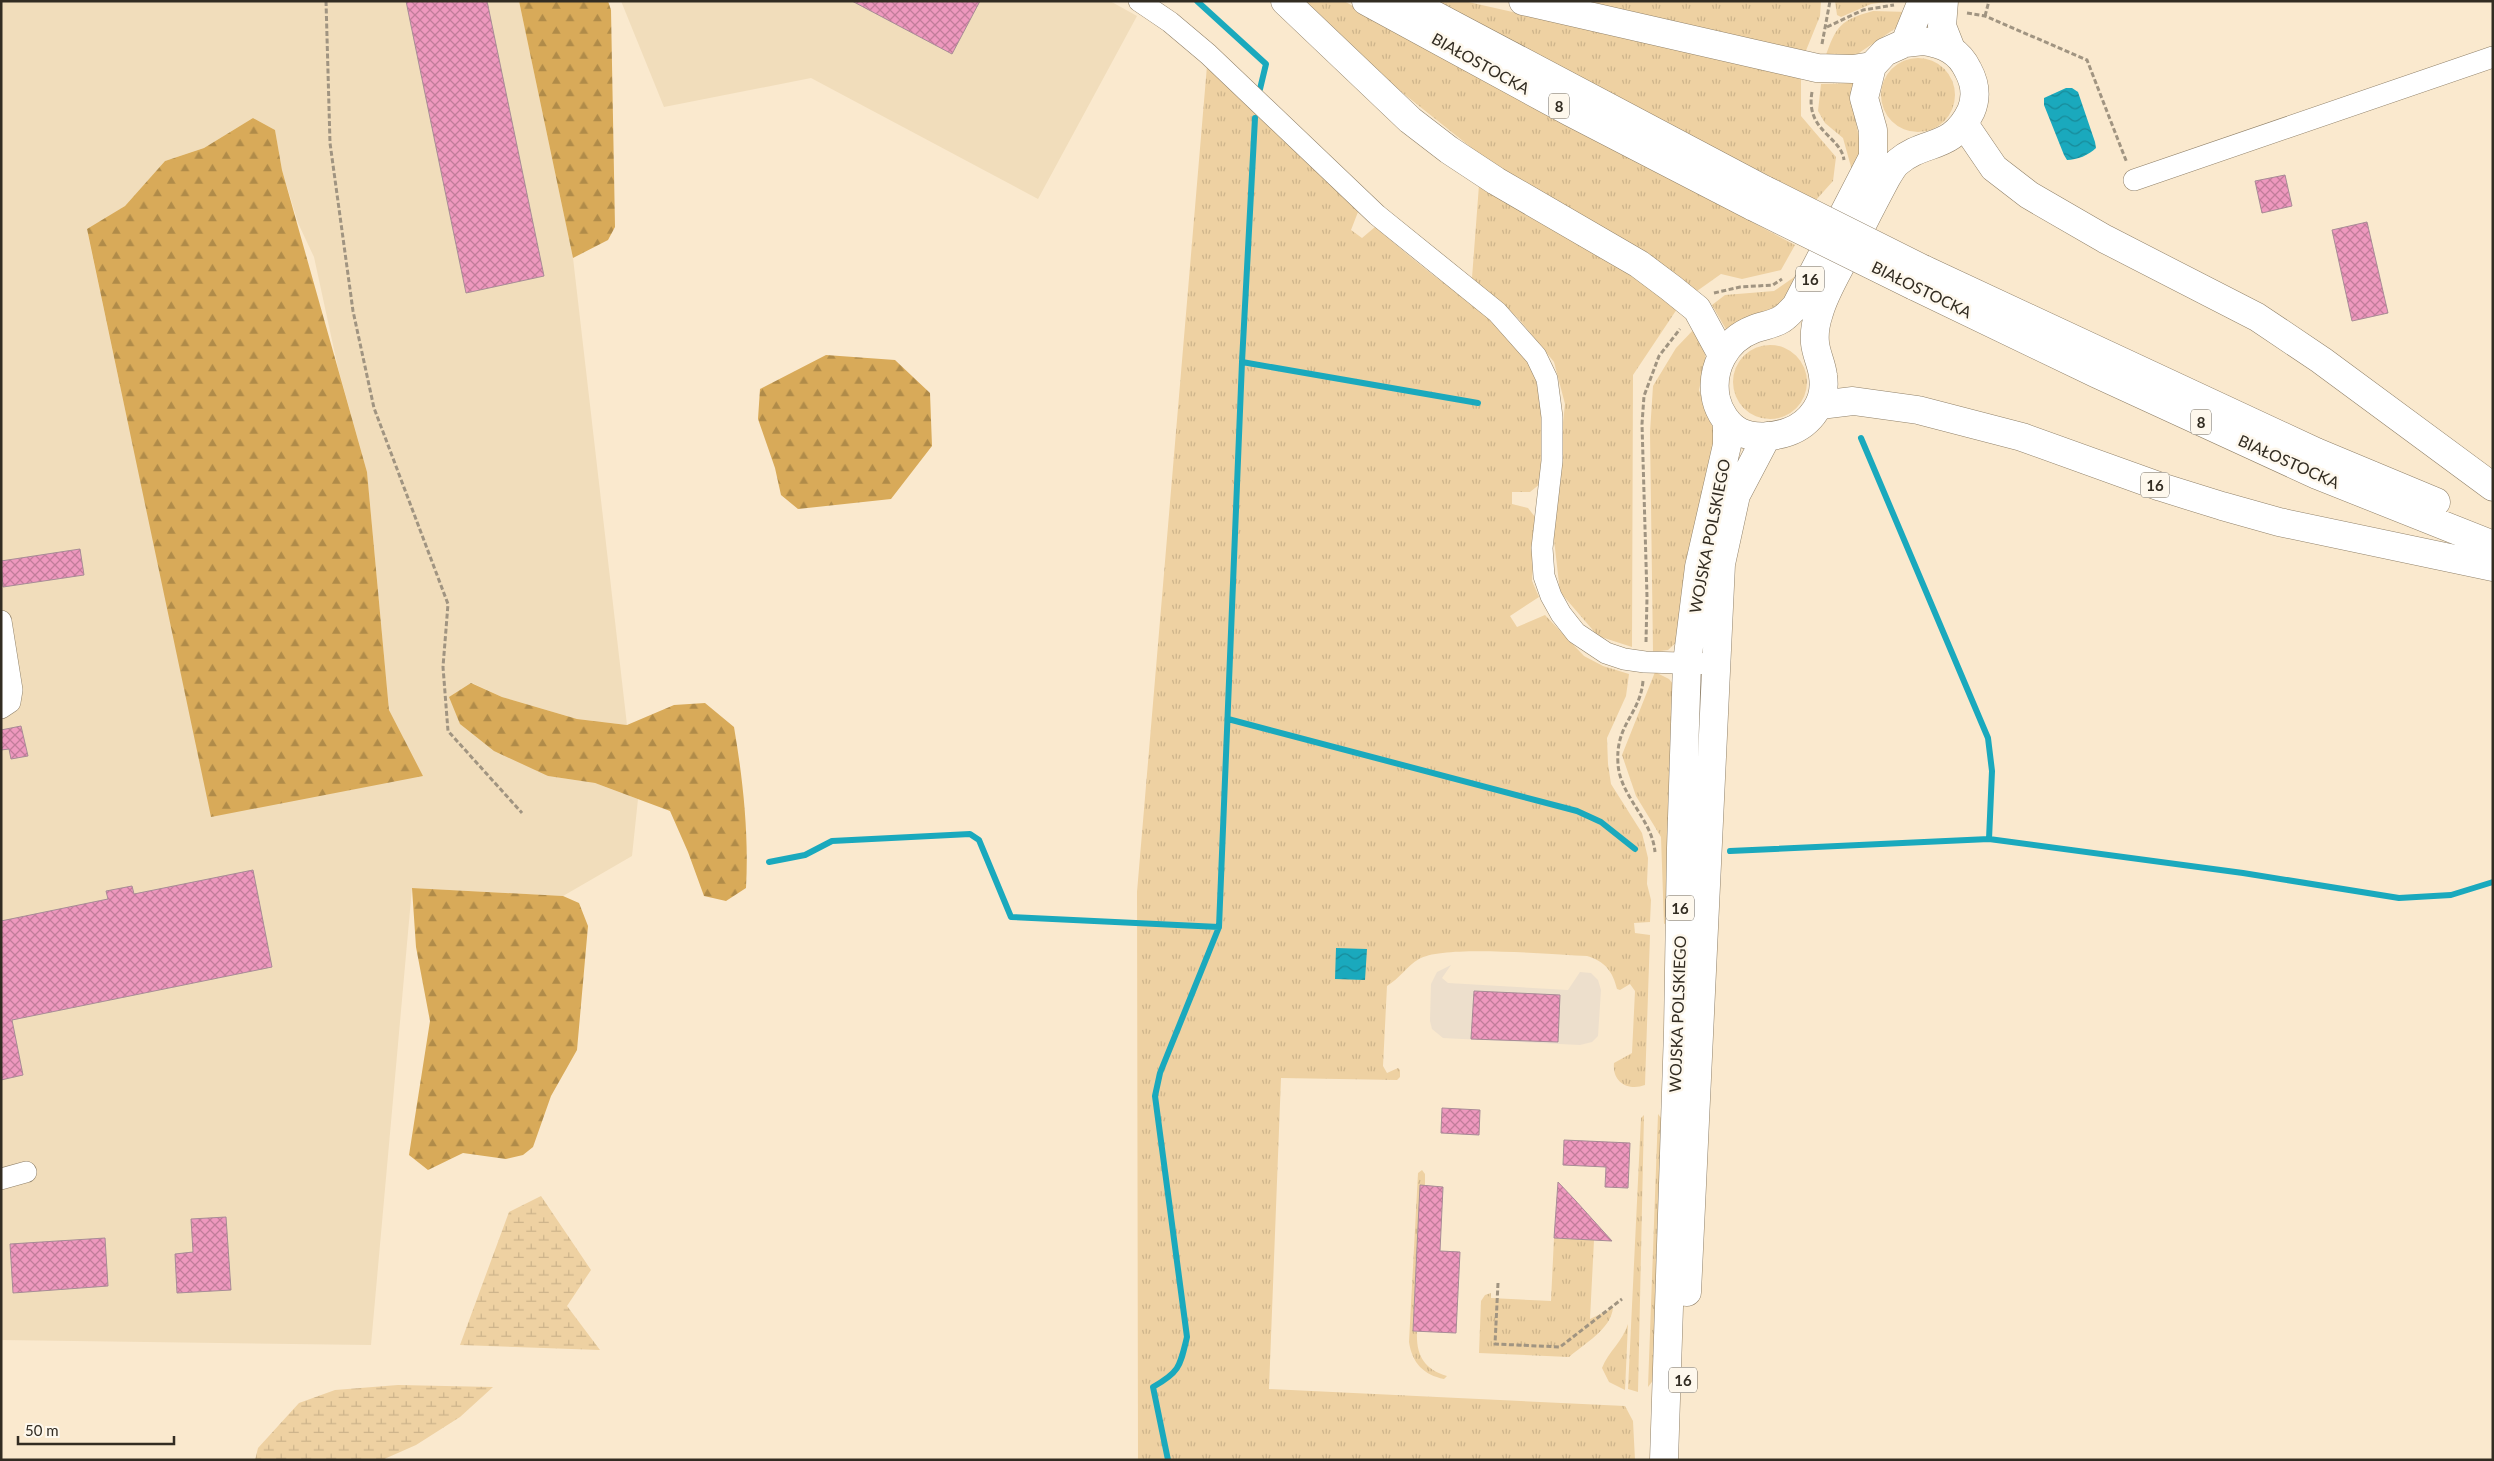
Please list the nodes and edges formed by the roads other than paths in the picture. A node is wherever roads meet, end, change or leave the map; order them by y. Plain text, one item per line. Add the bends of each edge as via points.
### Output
1 (1139, 1) edge
2 (1285, 1) edge
3 (1366, 1) edge
4 (1408, 1) edge
5 (1523, 1) edge
6 (1933, 5) edge
7 (1905, 43) junction
8 (1951, 49) junction
9 (2493, 57) edge
10 (1872, 66) junction
11 (1964, 124) junction
12 (1876, 174) junction
13 (2134, 180) road end
14 (1759, 198) junction
15 (1919, 277) junction
16 (1722, 355) junction
17 (1820, 404) junction
18 (1727, 421) junction
19 (1766, 436) junction
20 (2493, 487) edge
21 (2493, 526) edge
22 (2493, 545) edge
23 (2493, 566) edge
24 (1, 621) edge
25 (1687, 663) junction
26 (1717, 664) junction
27 (1, 708) edge
28 (1686, 1102) junction
29 (26, 1172) dead end
30 (1, 1179) edge
31 (1664, 1460) edge
32 (1676, 1460) edge

1 - 25 street via 1208,54 1377,216 1497,312 1518,333 1536,356 1546,379 1552,417 1552,461 1542,548 1544,576 1550,596 1576,633 1606,653 1645,662
2 - 16 main road via 1393,105 1449,150 1496,182 1639,264 1697,309
3 - 14 main road, BIAŁOSTOCKA / 8 via 1570,112
4 - 14 main road, BIAŁOSTOCKA / 8
5 - 10 main road via 1817,68
6 - 7 main road
6 - 8 main road
7 - 8 main road via 1923,41
7 - 10 main road via 1885,52
8 - 11 main road, 16 via 1973,80 1975,95
9 - 13 street
10 - 12 main road, 16 via 1864,98 1873,130
11 - 12 main road, 16 via 1953,137
11 - 20 main road via 1994,168 2029,195 2105,239 2257,317 2321,360
12 - 16 main road, 16 via 1796,306 1777,322 1741,336
12 - 17 main road, 16 via 1819,312 1815,343 1824,376
14 - 15 main road, BIAŁOSTOCKA / 8, bridge
15 - 21 main road, BIAŁOSTOCKA / 8 via 2316,452
15 - 22 main road, BIAŁOSTOCKA / 8 via 2097,374 2317,475
16 - 18 main road, 16 via 1714,386 1717,404
17 - 19 main road via 1797,429
17 - 23 main road, 16 via 1853,401 1944,416 2022,437 2161,487 2279,522
18 - 19 main road via 1752,436
18 - 25 main road, WOJSKA POLSKIEGO / 16 via 1727,445 1699,567
19 - 26 main road, WOJSKA POLSKIEGO / 16 via 1736,494 1730,520 1721,564
24 - 27 street via 12,690 10,702
25 - 26 street
25 - 28 main road, WOJSKA POLSKIEGO / 16 via 1678,1031
26 - 28 main road, WOJSKA POLSKIEGO / 16
28 - 31 main road, WOJSKA POLSKIEGO / 16
28 - 32 main road, WOJSKA POLSKIEGO / 16 via 1682,1400
29 - 30 street

